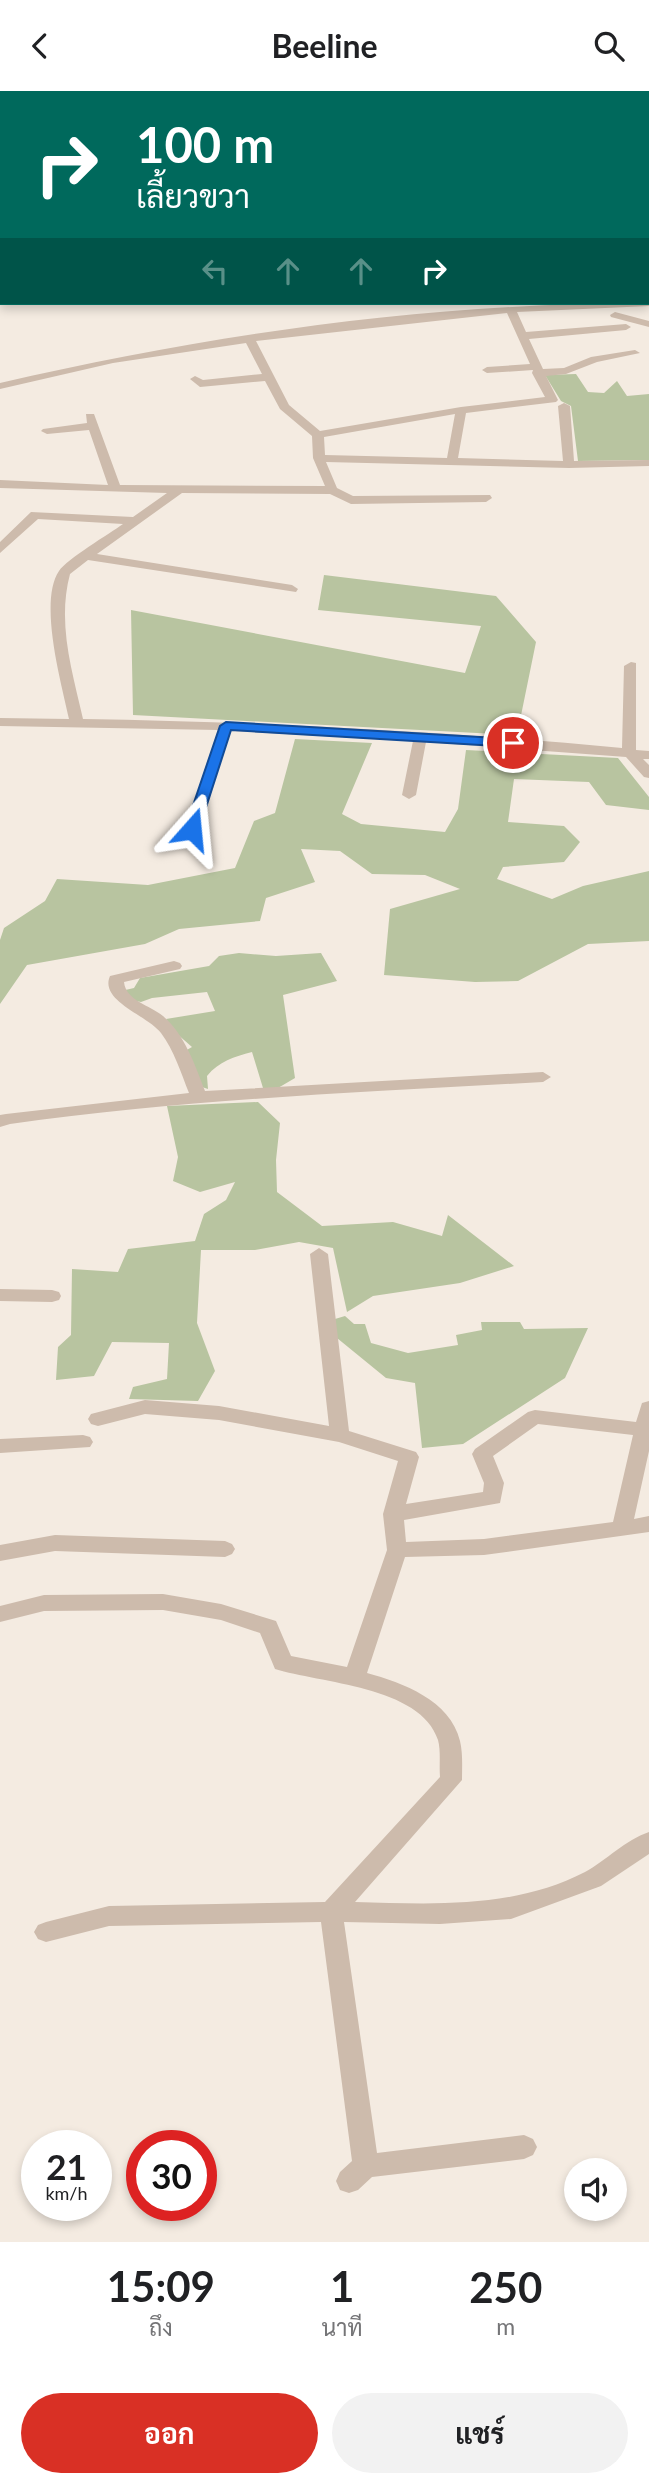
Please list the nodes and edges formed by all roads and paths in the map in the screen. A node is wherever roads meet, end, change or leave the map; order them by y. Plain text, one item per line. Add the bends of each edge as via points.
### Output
1 (604, 305) edge
2 (582, 306) junction
3 (510, 309) junction
4 (649, 324) edge
5 (626, 327) dead end
6 (522, 336) junction
7 (249, 339) junction
8 (635, 353) dead end
9 (487, 370) dead end
10 (536, 370) junction
11 (268, 377) junction
12 (195, 379) dead end
13 (0, 386) edge
14 (564, 406) dead end
15 (461, 410) junction
16 (47, 431) dead end
17 (318, 435) junction
18 (319, 458) junction
19 (452, 461) junction
20 (649, 463) edge
21 (569, 464) junction
22 (0, 484) edge
23 (115, 489) junction
24 (181, 489) junction
25 (332, 490) junction
26 (486, 498) dead end
27 (351, 500) junction
28 (350, 516) dead end
29 (134, 521) junction
30 (0, 549) edge
31 (84, 557) junction
32 (292, 589) dead end
33 (631, 666) dead end
34 (0, 722) edge
35 (77, 723) junction
36 (226, 726) junction
37 (420, 739) junction
38 (629, 752) junction
39 (649, 755) edge
40 (649, 774) edge
41 (409, 795) dead end
42 (192, 829) dead end
43 (174, 966) dead end
44 (543, 1077) dead end
45 (199, 1097) junction
46 (0, 1122) edge
47 (319, 1254) dead end
48 (0, 1295) edge
49 (52, 1296) dead end
50 (649, 1408) edge
51 (98, 1419) dead end
52 (646, 1430) junction
53 (340, 1435) junction
54 (83, 1442) dead end
55 (0, 1446) edge
56 (393, 1514) junction
57 (649, 1524) edge
58 (621, 1529) junction
59 (225, 1549) dead end
60 (397, 1550) junction
61 (0, 1553) edge
62 (0, 1614) edge
63 (354, 1678) junction
64 (649, 1842) edge
65 (331, 1912) junction
66 (46, 1932) dead end
67 (524, 2147) dead end

1 - 2 street
2 - 3 street
2 - 4 street
3 - 6 street
3 - 7 street
5 - 6 street
6 - 10 street
7 - 11 street
7 - 13 street via 113,360
8 - 10 street via 595,359 566,371
9 - 10 street
10 - 15 street via 552,400
11 - 12 street via 200,384
11 - 17 street via 284,407
14 - 21 street
15 - 17 street
15 - 19 street
16 - 23 street via 91,421
17 - 18 street
18 - 19 street
18 - 25 street
19 - 21 street
20 - 21 street
22 - 23 street
23 - 24 street
24 - 25 street
24 - 29 street
25 - 27 street
26 - 27 street
27 - 28 street
29 - 30 street via 35,515
29 - 31 street
31 - 32 street
31 - 35 street via 64,572 57,590 58,637
33 - 38 street
34 - 35 street
35 - 36 street
36 - 37 street
36 - 42 street
37 - 38 street
37 - 41 street
38 - 39 street
38 - 40 street
43 - 45 street via 117,979 116,988 125,1003 152,1015 168,1031
44 - 45 street
45 - 46 street via 90,1106
47 - 53 street
48 - 49 street
50 - 52 street
51 - 53 street via 145,1407 219,1413
52 - 56 street via 535,1417 482,1454 494,1483 492,1498
52 - 58 street
53 - 56 street via 409,1457
54 - 55 street
56 - 60 street
57 - 58 street
58 - 60 street via 484,1548
59 - 61 street via 55,1543
60 - 63 street
62 - 63 street via 44,1603 110,1602 163,1602 221,1612 268,1627 283,1663
63 - 65 street via 413,1699 433,1713 449,1737 451,1780
64 - 65 street via 593,1879 510,1909 440,1914
65 - 66 street via 109,1916
65 - 67 street via 358,2174

